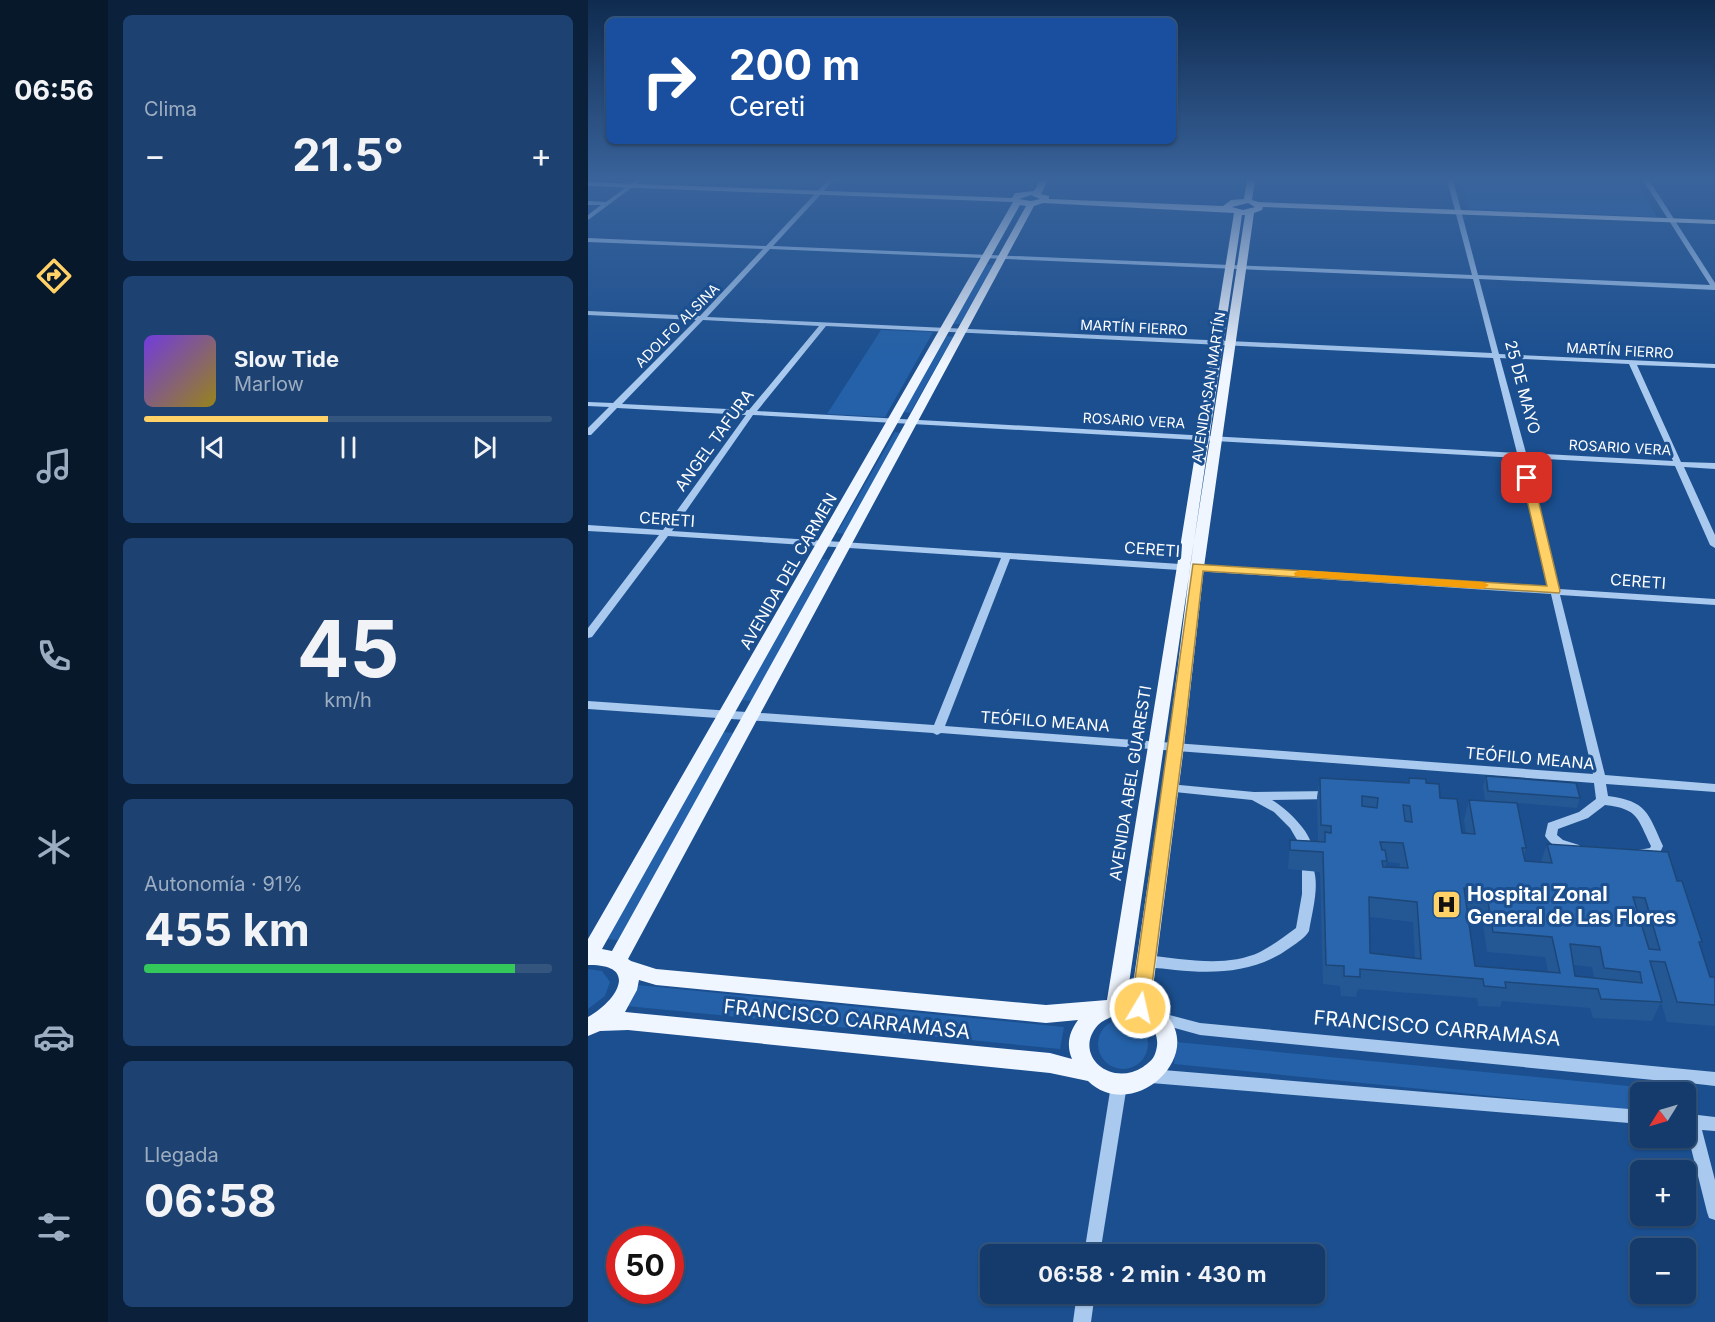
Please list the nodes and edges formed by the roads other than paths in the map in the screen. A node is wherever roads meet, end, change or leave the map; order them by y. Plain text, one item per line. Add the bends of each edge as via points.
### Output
1 (626, 242) edge
2 (772, 242) edge
3 (998, 242) edge
4 (1009, 242) edge
5 (1235, 242) edge
6 (1243, 242) edge
7 (1466, 242) edge
8 (1685, 242) edge
9 (766, 248) junction
10 (987, 258) junction
11 (1002, 258) junction
12 (1229, 267) junction
13 (1242, 267) junction
14 (1476, 277) junction
15 (1715, 287) edge
16 (588, 313) edge
17 (703, 318) junction
18 (825, 323) junction
19 (945, 330) junction
20 (962, 331) junction
21 (1217, 343) junction
22 (1231, 344) junction
23 (1496, 356) junction
24 (1632, 362) junction
25 (1715, 366) edge
26 (588, 404) edge
27 (613, 406) junction
28 (751, 413) junction
29 (894, 421) junction
30 (913, 422) junction
31 (588, 433) edge
32 (1209, 438) junction
33 (1522, 455) junction
34 (1678, 464) junction
35 (1715, 466) edge
36 (588, 528) edge
37 (665, 534) junction
38 (825, 543) junction
39 (846, 545) junction
40 (1715, 545) edge
41 (1007, 555) junction
42 (1190, 566) junction
43 (1554, 591) junction
44 (1715, 602) edge
45 (588, 635) edge
46 (588, 705) edge
47 (727, 716) junction
48 (750, 717) junction
49 (938, 731) junction
50 (1156, 744) junction
51 (1176, 746) junction
52 (1600, 780) junction
53 (1169, 788) junction
54 (1715, 788) edge
55 (1350, 795) edge
56 (1254, 796) junction
57 (1602, 800) junction
58 (1592, 849) edge
59 (1625, 852) edge
60 (588, 957) edge
61 (1147, 960) junction
62 (621, 964) junction
63 (1109, 1007) junction
64 (1148, 1013) junction
65 (593, 1024) edge
66 (1089, 1072) junction
67 (1151, 1076) junction
68 (1680, 1076) junction
69 (1715, 1079) edge
70 (1682, 1082) edge
71 (1119, 1085) junction
72 (1630, 1116) edge
73 (1696, 1122) edge
74 (1715, 1124) edge
75 (1696, 1146) edge
76 (1715, 1212) edge
77 (1094, 1244) edge
78 (1084, 1304) edge
79 (1082, 1322) edge

1 - 9 street
2 - 9 street, ADOLFO ALSINA
3 - 10 main road, AVENIDA DEL CARMEN
4 - 11 main road, AVENIDA DEL CARMEN
5 - 12 main road, AVENIDA SAN MARTÍN
6 - 13 main road, AVENIDA SAN MARTÍN
7 - 14 street, 25 DE MAYO
8 - 15 street
9 - 10 street
9 - 17 street, ADOLFO ALSINA
10 - 11 street
10 - 19 main road, AVENIDA DEL CARMEN
11 - 12 street
11 - 20 main road, AVENIDA DEL CARMEN
12 - 13 street
12 - 21 main road, AVENIDA SAN MARTÍN
13 - 14 street
13 - 22 main road, AVENIDA SAN MARTÍN
14 - 15 street
14 - 23 street, 25 DE MAYO
16 - 17 street, MARTÍN FIERRO
17 - 18 street, MARTÍN FIERRO
17 - 27 street, ADOLFO ALSINA
18 - 19 street, MARTÍN FIERRO
18 - 28 street, ANGEL TAFURA
19 - 20 street, MARTÍN FIERRO
19 - 29 main road, AVENIDA DEL CARMEN
20 - 21 street, MARTÍN FIERRO
20 - 30 main road, AVENIDA DEL CARMEN
21 - 22 street, MARTÍN FIERRO
21 - 32 main road, AVENIDA SAN MARTÍN
22 - 23 street, MARTÍN FIERRO
22 - 32 main road, AVENIDA SAN MARTÍN
23 - 24 street, MARTÍN FIERRO
23 - 33 street, 25 DE MAYO
24 - 25 street, MARTÍN FIERRO
24 - 34 street
26 - 27 street, ROSARIO VERA
27 - 28 street, ROSARIO VERA
27 - 31 street, ADOLFO ALSINA
28 - 29 street, ROSARIO VERA
28 - 37 street, ANGEL TAFURA
29 - 30 street, ROSARIO VERA
29 - 38 main road, AVENIDA DEL CARMEN
30 - 32 street, ROSARIO VERA
30 - 39 main road, AVENIDA DEL CARMEN
32 - 33 street, ROSARIO VERA
32 - 42 main road, AVENIDA SAN MARTÍN
33 - 34 street, ROSARIO VERA
33 - 43 street, 25 DE MAYO
34 - 35 street, ROSARIO VERA
34 - 40 street
36 - 37 street, CERETI
37 - 38 street, CERETI
37 - 45 street, ANGEL TAFURA
38 - 39 street, CERETI
38 - 47 main road, AVENIDA DEL CARMEN
39 - 41 street, CERETI
39 - 48 main road, AVENIDA DEL CARMEN
41 - 42 street, CERETI
41 - 49 street
42 - 43 street, CERETI
42 - 50 main road, AVENIDA ABEL GUARESTI
42 - 51 main road
43 - 44 street, CERETI
43 - 52 street, 25 DE MAYO
46 - 47 street, TEÓFILO MEANA
47 - 48 street, TEÓFILO MEANA
47 - 60 main road, AVENIDA DEL CARMEN
48 - 49 street, TEÓFILO MEANA
48 - 62 main road, AVENIDA DEL CARMEN
49 - 50 street, TEÓFILO MEANA
50 - 51 street, TEÓFILO MEANA
50 - 63 main road, AVENIDA ABEL GUARESTI
51 - 52 street, TEÓFILO MEANA
51 - 53 main road
52 - 54 street, TEÓFILO MEANA
52 - 57 street, 25 DE MAYO
53 - 56 street
53 - 61 main road
55 - 56 street
56 - 61 street via 1278,809 1306,845 1308,894 1302,930 1281,949 1252,963 1221,967
57 - 58 street via 1582,817 1552,826 1551,836 1559,844
57 - 59 street via 1629,803 1639,810 1659,855
60 - 62 main road, FRANCISCO CARRAMASA via 609,957
61 - 64 main road
62 - 63 main road, FRANCISCO CARRAMASA via 656,977 1046,1014
62 - 65 main road via 629,978 622,1001
63 - 64 main road
63 - 66 main road via 1083,1026 1078,1038 1078,1050
64 - 67 main road via 1164,1029 1167,1041 1161,1066
64 - 68 street, FRANCISCO CARRAMASA via 1200,1029
65 - 66 main road, FRANCISCO CARRAMASA via 628,1021 1050,1063
66 - 71 main road
67 - 71 main road
67 - 72 street
68 - 69 street, FRANCISCO CARRAMASA
68 - 70 street
71 - 77 street
73 - 74 street
75 - 76 street
78 - 79 street

